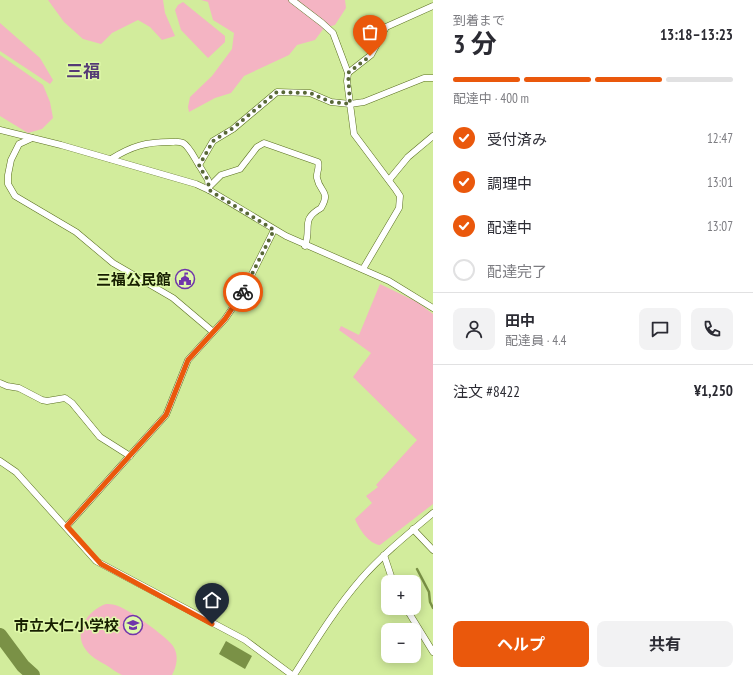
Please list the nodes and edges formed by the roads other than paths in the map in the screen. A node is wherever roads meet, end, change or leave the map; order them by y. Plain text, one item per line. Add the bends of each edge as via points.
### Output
1 (292, 0) edge
2 (433, 6) edge
3 (348, 73) junction
4 (433, 78) edge
5 (350, 104) junction
6 (0, 130) edge
7 (433, 136) edge
8 (32, 138) junction
9 (111, 159) junction
10 (199, 166) junction
11 (389, 180) junction
12 (210, 188) junction
13 (274, 230) junction
14 (305, 246) junction
15 (363, 270) junction
16 (433, 308) edge
17 (212, 331) junction
18 (0, 383) edge
19 (130, 456) junction
20 (0, 461) edge
21 (433, 513) edge
22 (67, 526) junction
23 (413, 530) junction
24 (433, 550) edge
25 (384, 555) junction
26 (391, 575) edge
27 (410, 615) edge
28 (433, 652) edge
29 (293, 675) edge

1 - 3 street via 333,33
2 - 3 street via 386,27 371,55
3 - 5 street
4 - 5 street via 424,78 364,102
5 - 10 street via 331,102 310,93 277,92 213,141
5 - 11 street via 352,129 356,139
6 - 8 street
7 - 11 street via 408,157
8 - 9 street
8 - 17 street via 19,144 11,160 8,184 15,196 76,232 113,263 173,298
9 - 10 street via 144,143 178,142 184,144
9 - 12 street
10 - 12 street
11 - 15 street via 400,196 399,208
12 - 13 street
12 - 14 street via 221,175 240,169 257,147 264,143 318,162 317,181 326,198 321,208 309,217
13 - 14 street
13 - 17 street via 242,294 225,319
14 - 15 street
15 - 16 street via 394,284
17 - 19 street via 188,360 166,415
18 - 19 street via 19,388 42,400 65,398 100,437
19 - 22 street
20 - 22 street via 16,472
21 - 23 street
22 - 29 street via 101,564 245,640
23 - 24 street
23 - 25 street
25 - 26 street
25 - 29 street via 339,607
27 - 28 street

